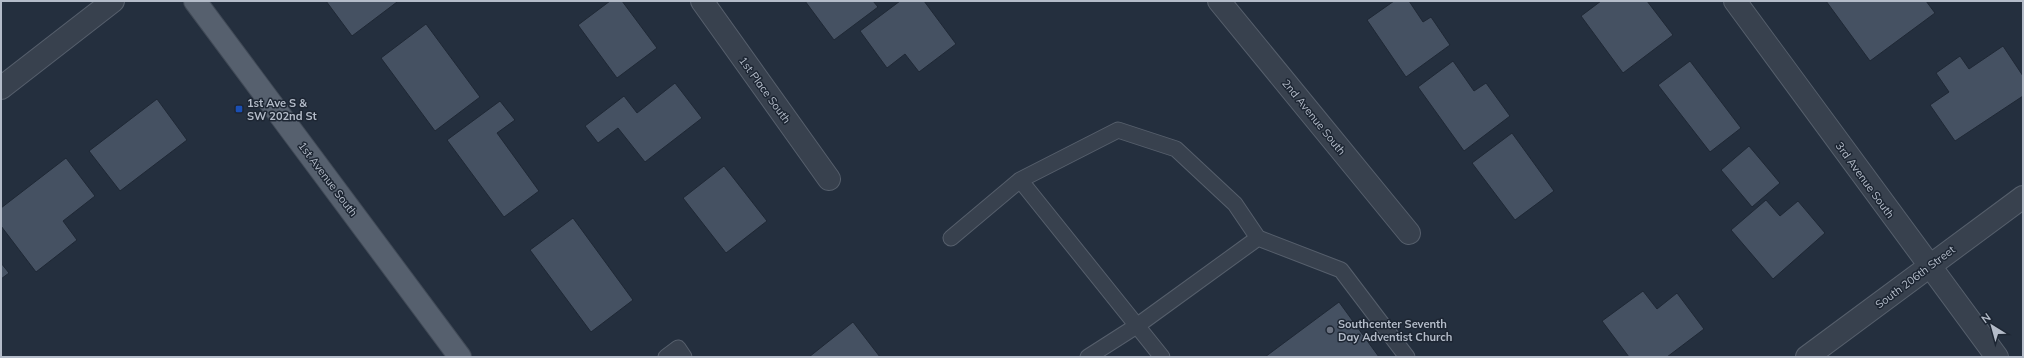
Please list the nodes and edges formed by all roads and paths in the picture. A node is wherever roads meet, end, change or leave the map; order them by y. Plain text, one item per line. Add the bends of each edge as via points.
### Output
1 (113, 1) edge
2 (195, 1) edge
3 (702, 1) edge
4 (1219, 1) edge
5 (1735, 1) edge
6 (1, 88) edge
7 (829, 179) dead end
8 (1020, 180) junction
9 (2023, 196) edge
10 (1409, 233) dead end
11 (951, 238) dead end
12 (1258, 238) junction
13 (1929, 267) junction
14 (1138, 325) junction
15 (460, 357) edge
16 (666, 357) edge
17 (684, 357) edge
18 (1088, 357) edge
19 (1162, 357) edge
20 (1407, 357) edge
21 (1807, 357) edge
22 (1997, 357) edge

1 - 6 street
2 - 15 main road, 1st Avenue South
3 - 7 street, 1st Place South
4 - 10 street, 2nd Avenue South
5 - 13 street, 3rd Avenue South
8 - 11 lane
8 - 12 lane via 1118,130 1176,149 1235,204
8 - 14 lane
9 - 13 street, South 206th Street
12 - 14 lane
12 - 20 lane via 1340,270
13 - 21 street, South 206th Street
13 - 22 street, 3rd Avenue South
14 - 18 lane
14 - 19 lane
16 - 17 lane via 678,348

